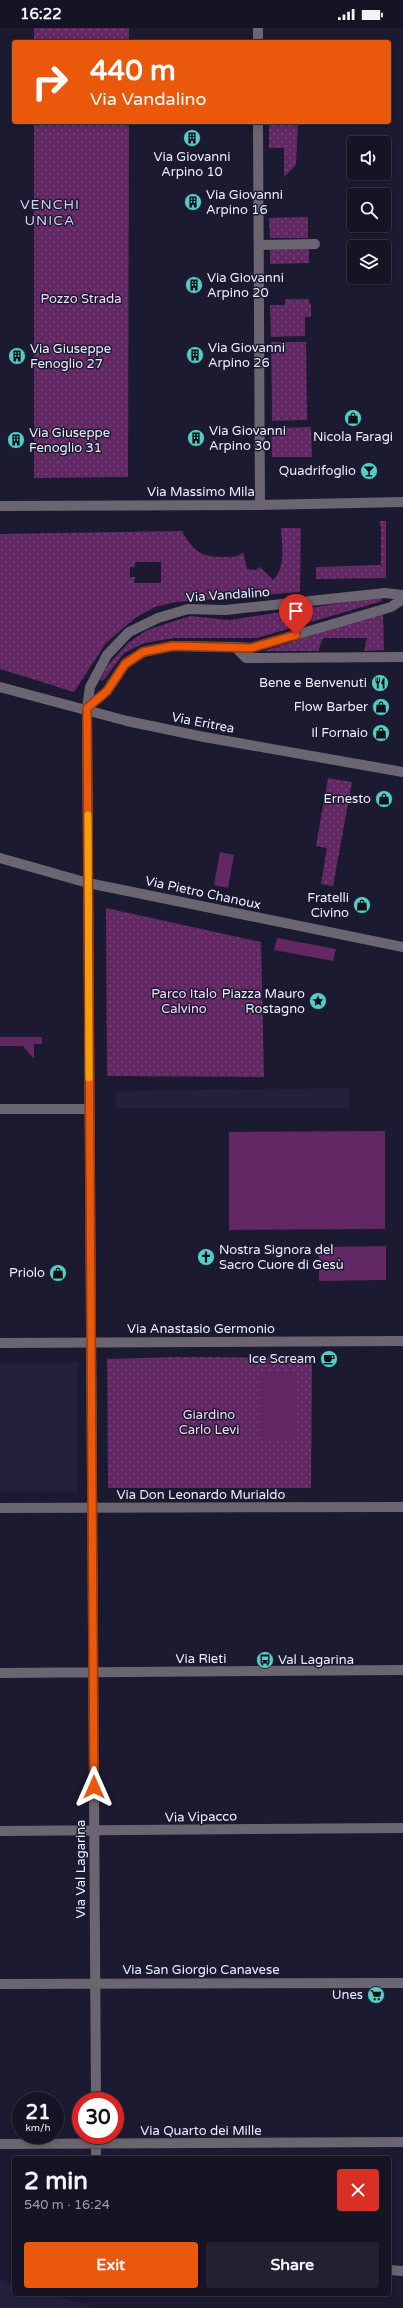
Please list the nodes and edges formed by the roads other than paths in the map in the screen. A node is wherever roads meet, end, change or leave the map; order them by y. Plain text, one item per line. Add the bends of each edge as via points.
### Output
1 (258, 28) edge
2 (258, 40) edge
3 (258, 124) edge
4 (315, 244) dead end
5 (259, 245) junction
6 (403, 502) edge
7 (260, 505) junction
8 (0, 506) edge
9 (403, 595) edge
10 (403, 599) edge
11 (235, 648) junction
12 (403, 657) edge
13 (0, 687) edge
14 (87, 708) junction
15 (403, 772) edge
16 (0, 858) edge
17 (88, 883) junction
18 (403, 947) edge
19 (0, 1109) edge
20 (89, 1109) junction
21 (403, 1341) edge
22 (0, 1343) edge
23 (91, 1343) junction
24 (403, 1507) edge
25 (0, 1508) edge
26 (92, 1508) junction
27 (403, 1670) edge
28 (93, 1672) junction
29 (0, 1673) edge
30 (403, 1828) edge
31 (94, 1831) junction
32 (0, 1832) edge
33 (95, 1983) junction
34 (403, 1983) edge
35 (0, 1984) edge
36 (96, 2092) edge
37 (124, 2140) edge
38 (72, 2141) edge
39 (403, 2142) edge
40 (0, 2144) edge
41 (96, 2144) edge
42 (96, 2156) edge
43 (391, 2270) edge
44 (403, 2271) edge

1 - 2 street
3 - 5 street
4 - 5 street
5 - 7 street
6 - 7 street, Via Massimo Mila
7 - 8 street, Via Massimo Mila
9 - 14 street, Via Vandalino via 385,592 225,610 188,609 158,618 129,632 107,655 90,686
10 - 11 street via 391,607 251,648
11 - 12 street via 246,658
11 - 14 street via 173,646 143,652 125,664 107,691
13 - 14 street, Via Eritrea
14 - 15 street, Via Eritrea via 127,721 204,737
14 - 17 street, Via Val Lagarina
16 - 17 street, Via Pietro Chanoux
17 - 18 street, Via Pietro Chanoux
17 - 20 street, Via Val Lagarina
19 - 20 street
20 - 23 street, Via Val Lagarina
21 - 23 street, Via Anastasio Germonio
22 - 23 street, Via Anastasio Germonio
23 - 26 street, Via Val Lagarina
24 - 26 street, Via Don Leonardo Murialdo
25 - 26 street, Via Don Leonardo Murialdo
26 - 28 street, Via Val Lagarina
27 - 28 street, Via Rieti
28 - 29 street, Via Rieti
28 - 31 street, Via Val Lagarina
30 - 31 street, Via Vipacco
31 - 32 street, Via Vipacco
31 - 33 street, Via Val Lagarina
33 - 34 street, Via San Giorgio Canavese
33 - 35 street, Via San Giorgio Canavese
33 - 36 street, Via Val Lagarina
37 - 39 street, Via Quarto dei Mille
38 - 40 street, Via Quarto dei Mille
41 - 42 street
43 - 44 street

